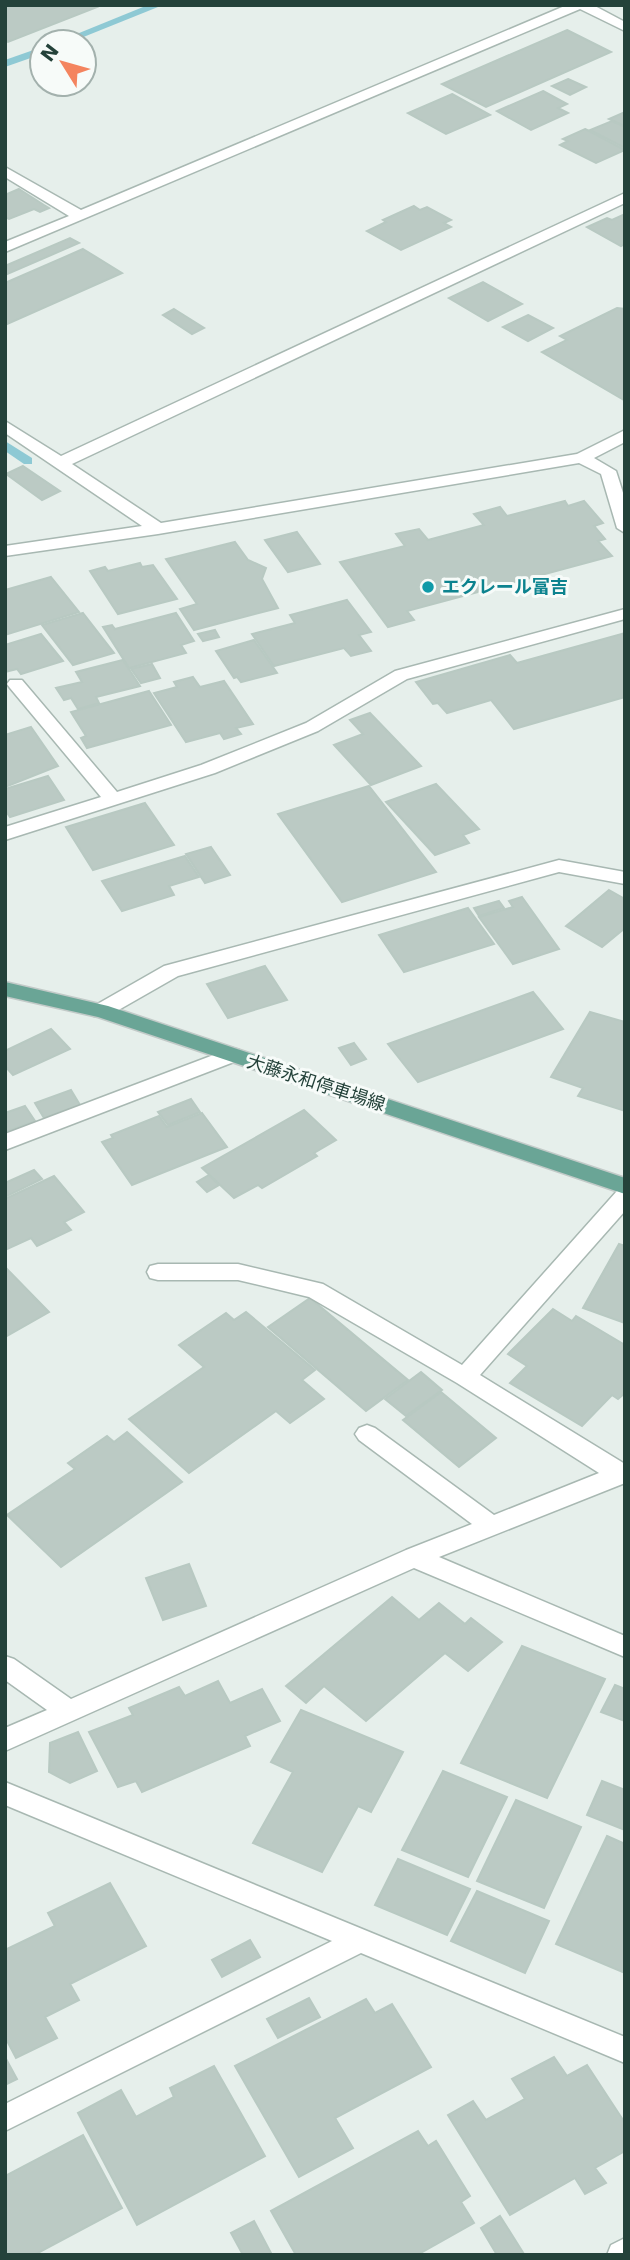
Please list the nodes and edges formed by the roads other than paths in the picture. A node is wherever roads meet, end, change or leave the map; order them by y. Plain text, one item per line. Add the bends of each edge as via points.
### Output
1 (581, 5) edge
2 (625, 27) edge
3 (5, 170) edge
4 (625, 197) edge
5 (80, 216) junction
6 (5, 248) edge
7 (5, 426) edge
8 (625, 436) edge
9 (581, 458) junction
10 (60, 463) junction
11 (625, 528) edge
12 (158, 529) junction
13 (5, 551) edge
14 (625, 614) edge
15 (16, 684) dead end
16 (113, 799) junction
17 (5, 834) edge
18 (625, 878) edge
19 (5, 989) edge
20 (102, 1011) junction
21 (232, 1055) junction
22 (5, 1142) edge
23 (625, 1186) edge
24 (625, 1197) edge
25 (158, 1272) dead end
26 (465, 1377) junction
27 (367, 1434) dead end
28 (622, 1474) edge
29 (492, 1526) junction
30 (414, 1558) junction
31 (625, 1647) edge
32 (5, 1666) edge
33 (69, 1712) junction
34 (5, 1741) edge
35 (5, 1793) edge
36 (360, 1940) junction
37 (625, 2050) edge
38 (5, 2118) edge

1 - 2 street
1 - 5 street
3 - 5 street
4 - 10 street
5 - 6 street
7 - 10 street
8 - 9 street
9 - 11 street via 608,471
9 - 12 street
10 - 12 street
12 - 13 street
14 - 16 street via 401,675 312,727 208,769
15 - 16 street
16 - 17 street
18 - 20 street via 559,866 171,971
19 - 20 main road, 大藤永和停車場線
20 - 21 main road, 大藤永和停車場線
21 - 22 street
21 - 23 main road, 大藤永和停車場線
24 - 26 street
25 - 26 street via 239,1272 315,1290
26 - 28 street
27 - 29 street
28 - 29 street
29 - 30 street
30 - 31 street
30 - 33 street
32 - 33 street
33 - 34 street
35 - 36 street
36 - 37 street
36 - 38 street

